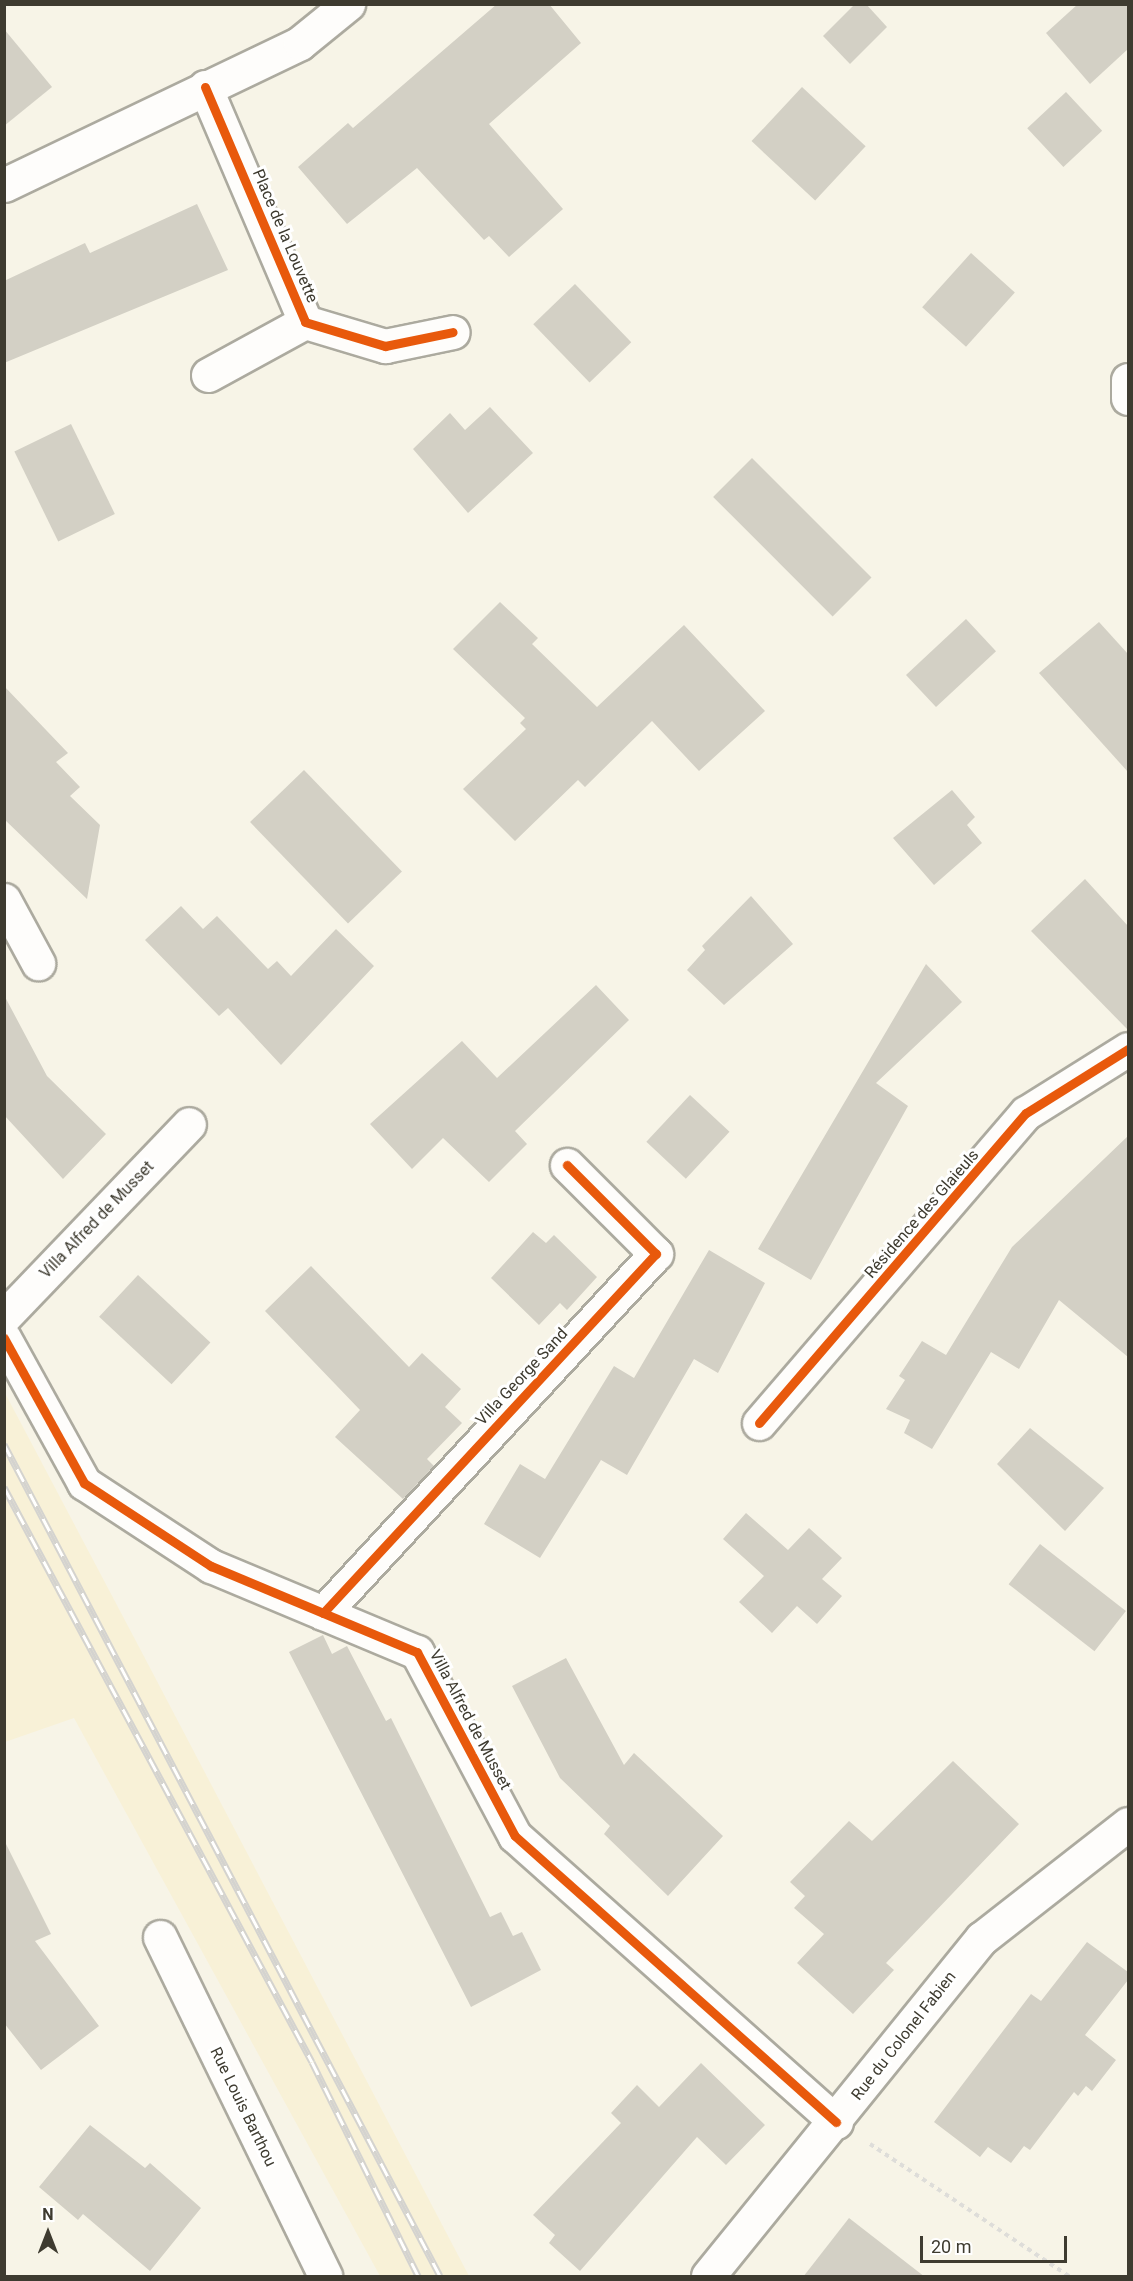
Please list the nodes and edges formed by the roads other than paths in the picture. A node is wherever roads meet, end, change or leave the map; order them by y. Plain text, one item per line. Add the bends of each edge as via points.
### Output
1 (348, 4) edge
2 (205, 87) junction
3 (4, 184) edge
4 (305, 322) junction
5 (453, 332) dead end
6 (208, 375) dead end
7 (1128, 380) edge
8 (1128, 398) edge
9 (4, 900) edge
10 (38, 963) dead end
11 (1128, 1049) edge
12 (189, 1124) dead end
13 (567, 1165) dead end
14 (4, 1317) edge
15 (4, 1338) edge
16 (759, 1423) dead end
17 (323, 1613) junction
18 (1128, 1824) edge
19 (160, 1937) dead end
20 (836, 2122) junction
21 (325, 2277) edge
22 (708, 2277) edge

1 - 2 street via 300,43
2 - 3 street
2 - 4 street, Place de la Louvette
4 - 5 street, Place de la Louvette via 385,346
4 - 6 street, Place de la Louvette
7 - 8 street
9 - 10 street
11 - 16 street, Résidence des Glaieuls via 1026,1113
12 - 14 street, Villa Alfred de Musset
13 - 17 street, Villa George Sand via 656,1254
15 - 17 street, Villa Alfred de Musset via 84,1483 211,1566
17 - 20 street, Villa Alfred de Musset via 417,1652 514,1836
18 - 20 street, Rue du Colonel Fabien via 982,1938
19 - 21 street, Rue Louis Barthou
20 - 22 street, Rue du Colonel Fabien

